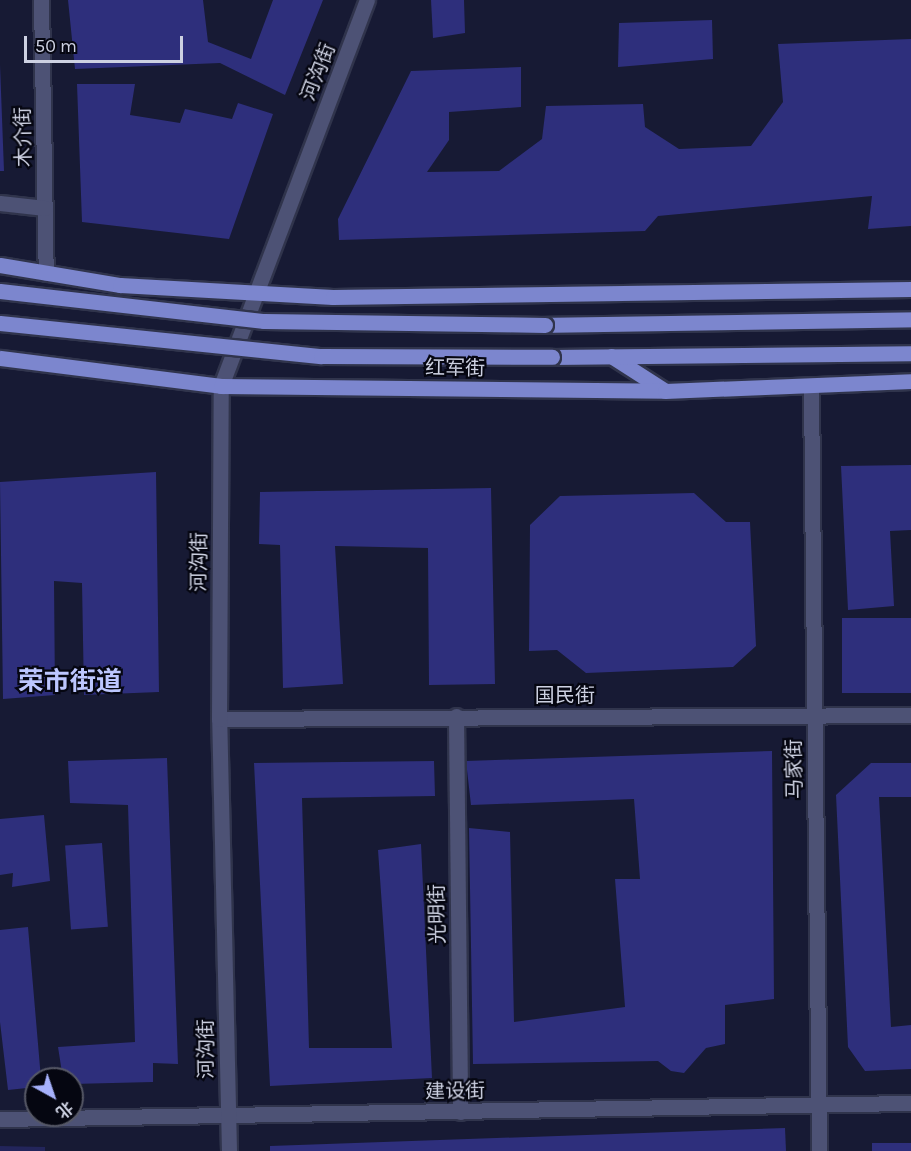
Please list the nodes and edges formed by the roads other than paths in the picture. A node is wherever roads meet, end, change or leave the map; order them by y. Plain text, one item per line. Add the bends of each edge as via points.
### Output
1 (41, 0) edge
2 (367, 0) edge
3 (0, 202) edge
4 (45, 208) junction
5 (0, 265) edge
6 (46, 273) junction
7 (0, 275) edge
8 (911, 290) edge
9 (0, 291) edge
10 (257, 294) junction
11 (911, 319) edge
12 (0, 323) edge
13 (0, 350) edge
14 (911, 353) edge
15 (611, 357) junction
16 (0, 358) edge
17 (27, 361) junction
18 (911, 381) edge
19 (221, 386) junction
20 (811, 386) junction
21 (665, 390) junction
22 (911, 715) edge
23 (456, 716) junction
24 (815, 716) junction
25 (219, 719) junction
26 (911, 1103) edge
27 (819, 1106) junction
28 (460, 1112) junction
29 (228, 1115) junction
30 (0, 1119) edge
31 (229, 1151) edge
32 (819, 1151) edge

1 - 4 street, 木介街
2 - 10 street, 河沟街
3 - 4 street
4 - 6 street, 木介街
5 - 6 main road
6 - 7 main road
6 - 10 main road via 120,285
8 - 10 main road via 333,297
9 - 11 main road, bridge via 264,321 545,325
10 - 19 street, 河沟街
12 - 15 main road, 红军街, bridge via 321,356
13 - 17 main road
14 - 15 main road, 红军街
15 - 21 main road
16 - 17 main road, 红军街
17 - 19 main road, 红军街
18 - 20 main road, 红军街
19 - 21 main road, 红军街
19 - 25 street, 河沟街
20 - 21 main road, 红军街
20 - 24 street, 马家街
22 - 24 street, 国民街
23 - 24 street, 国民街
23 - 25 street, 国民街
23 - 28 street, 光明街
24 - 27 street, 马家街
25 - 29 street, 河沟街
26 - 27 street, 建设街
27 - 28 street, 建设街
27 - 32 street, 马家街
28 - 29 street, 建设街
29 - 30 street, 建设街
29 - 31 street, 河沟街

